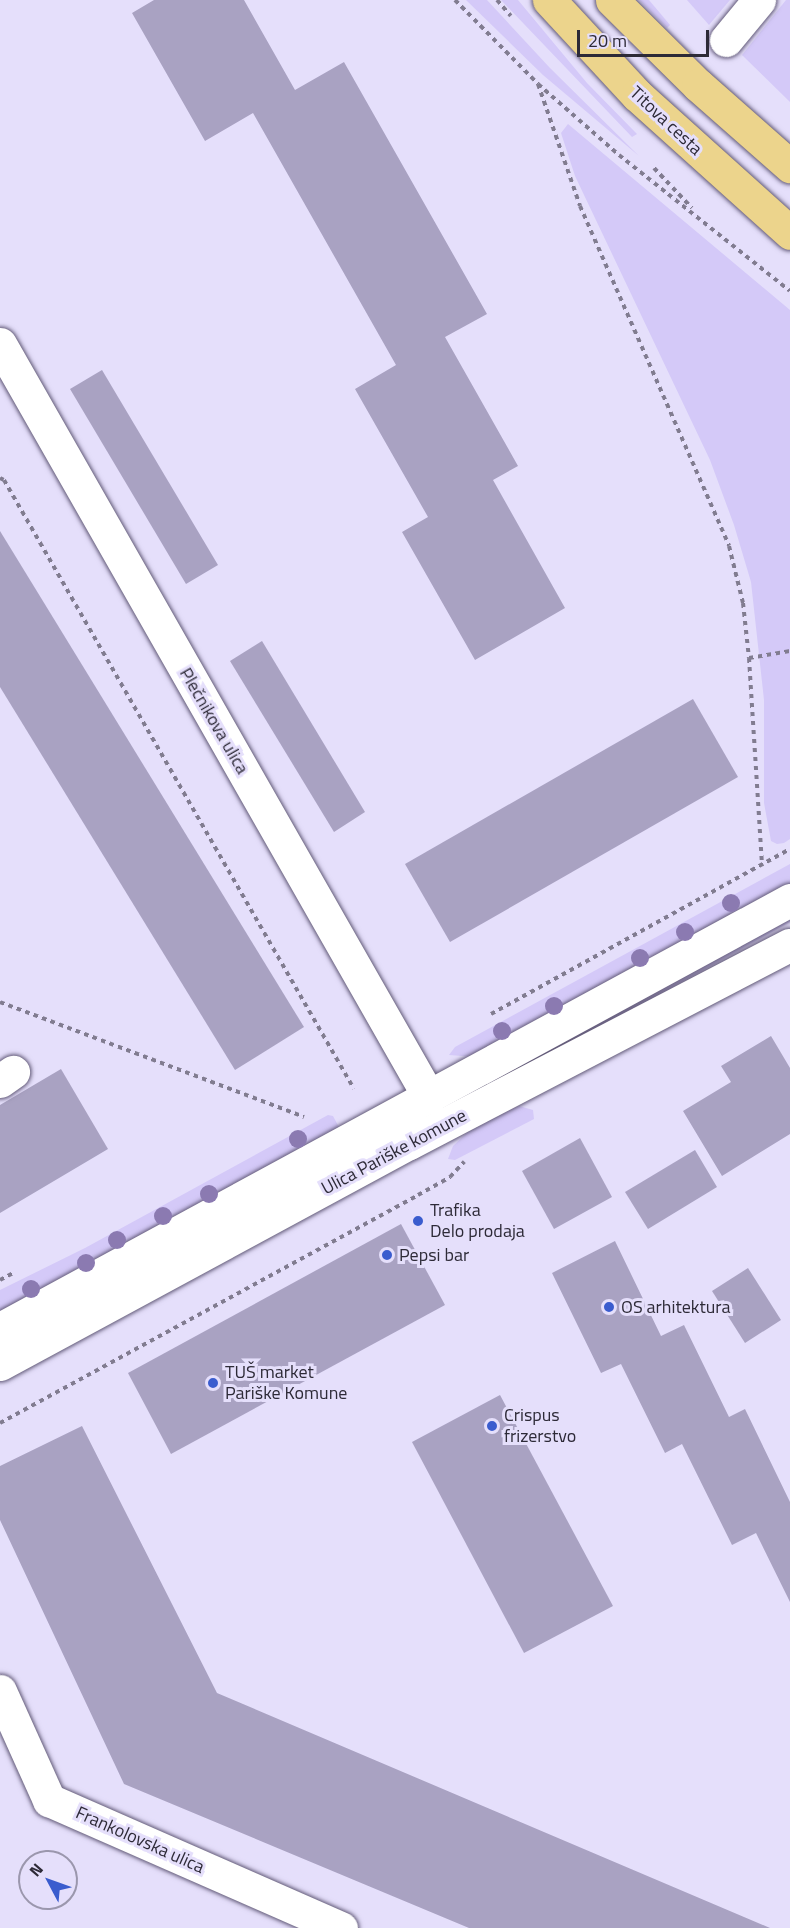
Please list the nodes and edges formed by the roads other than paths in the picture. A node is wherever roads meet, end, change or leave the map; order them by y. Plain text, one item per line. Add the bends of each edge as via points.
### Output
1 (549, 0) edge
2 (612, 0) edge
3 (759, 0) edge
4 (726, 40) dead end
5 (790, 166) edge
6 (790, 233) edge
7 (0, 344) edge
8 (790, 900) edge
9 (788, 950) edge
10 (429, 1097) junction
11 (0, 1329) edge
12 (0, 1364) edge
13 (0, 1690) edge
14 (341, 1928) edge

1 - 6 main road, Titova cesta via 637,95
2 - 5 main road via 698,85
3 - 4 street
7 - 10 street, Plečnikova ulica
8 - 10 street
9 - 12 street, Ulica Pariške komune via 449,1122
10 - 11 street
13 - 14 street, Frankolovska ulica via 49,1800

